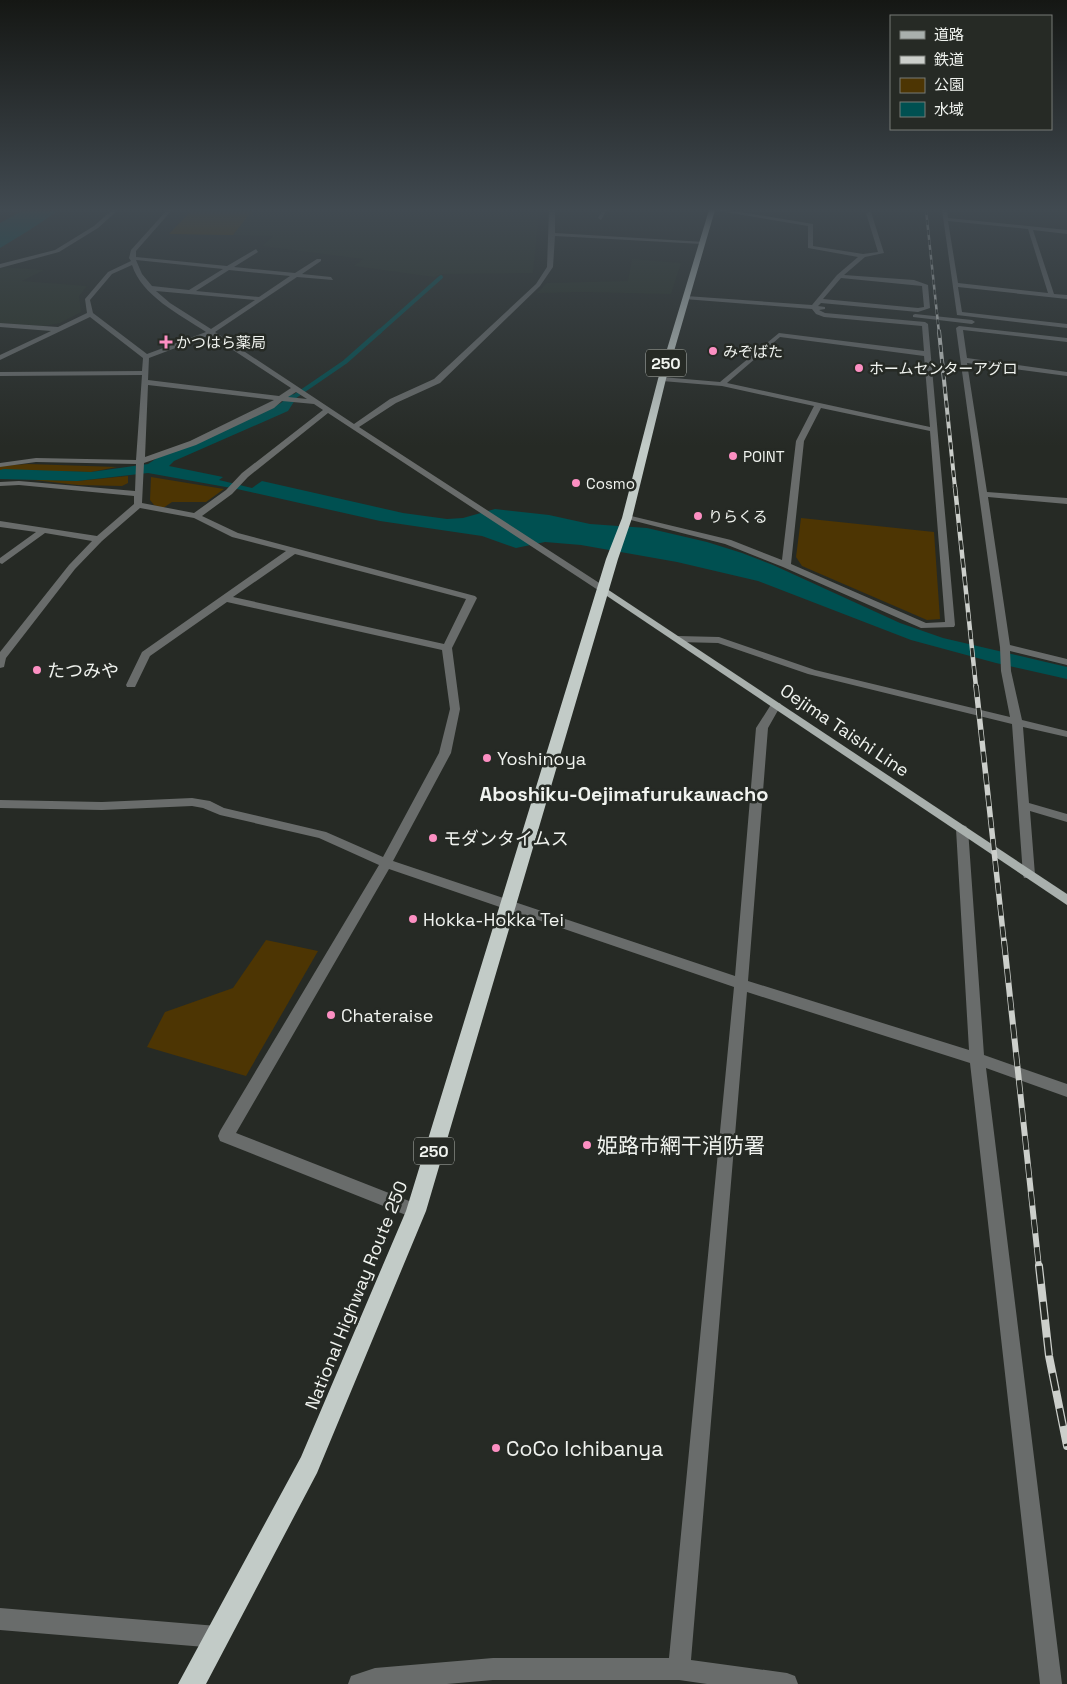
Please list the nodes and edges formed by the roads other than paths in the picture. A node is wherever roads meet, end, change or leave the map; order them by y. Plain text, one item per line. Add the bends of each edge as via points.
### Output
1 (149, 288) edge
2 (97, 289) edge
3 (155, 289) edge
4 (196, 289) edge
5 (277, 289) edge
6 (534, 289) edge
7 (689, 289) edge
8 (830, 289) edge
9 (925, 289) edge
10 (955, 289) edge
11 (993, 289) edge
12 (1049, 289) edge
13 (190, 292) junction
14 (1051, 294) junction
15 (1067, 297) edge
16 (686, 298) junction
17 (262, 299) junction
18 (821, 301) junction
19 (168, 304) junction
20 (814, 308) junction
21 (90, 314) junction
22 (0, 325) edge
23 (1067, 326) edge
24 (57, 329) junction
25 (211, 332) junction
26 (1067, 333) edge
27 (1067, 340) edge
28 (928, 354) junction
29 (146, 357) junction
30 (0, 358) edge
31 (964, 360) junction
32 (0, 374) edge
33 (1067, 374) edge
34 (144, 378) junction
35 (662, 379) junction
36 (722, 384) junction
37 (296, 388) junction
38 (282, 399) junction
39 (316, 402) junction
40 (818, 406) junction
41 (328, 410) junction
42 (354, 427) junction
43 (934, 430) junction
44 (139, 462) junction
45 (0, 465) edge
46 (0, 484) edge
47 (140, 494) junction
48 (983, 494) junction
49 (1067, 501) edge
50 (138, 505) junction
51 (196, 516) junction
52 (627, 518) junction
53 (0, 524) edge
54 (44, 530) junction
55 (99, 538) junction
56 (294, 550) junction
57 (2, 561) dead end
58 (786, 564) junction
59 (604, 590) junction
60 (227, 599) junction
61 (678, 639) junction
62 (1005, 647) junction
63 (447, 648) junction
64 (1067, 662) edge
65 (0, 666) edge
66 (132, 686) dead end
67 (776, 705) junction
68 (1016, 723) junction
69 (1067, 734) edge
70 (0, 804) edge
71 (1024, 806) junction
72 (1067, 818) edge
73 (962, 829) junction
74 (386, 863) junction
75 (1029, 874) junction
76 (1067, 900) edge
77 (510, 904) junction
78 (741, 984) junction
79 (977, 1059) junction
80 (1067, 1091) edge
81 (416, 1211) junction
82 (0, 1619) edge
83 (217, 1637) junction
84 (679, 1669) junction
85 (190, 1684) edge
86 (359, 1684) edge
87 (787, 1684) edge
88 (1051, 1684) edge

1 - 19 street
2 - 21 street via 87,300
3 - 13 street
4 - 13 street
5 - 17 street
6 - 42 street via 437,381 393,402
7 - 16 highway, National Highway Route 250 / 250
8 - 18 street
9 - 18 street via 927,308 918,310
10 - 23 street via 959,314
11 - 14 street
12 - 14 street
13 - 17 street
13 - 19 street
14 - 15 street
16 - 20 street
16 - 35 highway, National Highway Route 250 / 250
17 - 25 street
18 - 20 street
19 - 25 street
20 - 26 street
20 - 28 street via 824,315 925,324
21 - 24 street
21 - 29 street
22 - 24 street
24 - 30 street
25 - 29 street
25 - 37 street
27 - 31 street via 960,328
28 - 36 street via 779,335
28 - 43 street
29 - 34 street
31 - 33 street
31 - 48 street
32 - 34 street
34 - 38 street
34 - 44 street
35 - 36 street
35 - 52 highway, National Highway Route 250 / 250
36 - 40 street
37 - 38 street
37 - 39 street
38 - 39 street
38 - 44 street via 192,443
39 - 41 street
40 - 43 street
40 - 58 street via 800,441
41 - 42 street
41 - 51 street
42 - 59 street
43 - 58 street via 950,625 925,626
44 - 45 street via 36,460
44 - 47 street
46 - 47 street
47 - 50 street
48 - 49 street
48 - 62 street
50 - 51 street
50 - 55 street
51 - 56 street via 235,535
52 - 58 street via 728,542
52 - 59 highway, National Highway Route 250 / 250
53 - 54 street
54 - 55 street
54 - 57 street
55 - 65 street via 1,658
56 - 60 street
56 - 63 street via 472,598
59 - 61 main road, Oejima Taishi Line
59 - 77 highway, National Highway Route 250 / 250
60 - 63 street
60 - 66 street via 146,654
61 - 67 main road, Oejima Taishi Line
61 - 68 street via 719,640 812,672
62 - 64 street
62 - 68 street
63 - 74 street via 455,709 445,753
67 - 73 main road, Oejima Taishi Line
67 - 78 street via 762,728
68 - 69 street
68 - 71 street
70 - 74 street via 206,804 220,811 322,834
71 - 72 street
71 - 75 street
73 - 75 main road, Oejima Taishi Line
73 - 79 street
74 - 77 street
74 - 81 street via 226,1136
75 - 76 main road, Oejima Taishi Line
77 - 78 street
77 - 81 highway, National Highway Route 250 / 250
78 - 79 street
78 - 84 street
79 - 80 street
79 - 88 street
81 - 83 highway, National Highway Route 250 / 250 via 309,1465
82 - 83 street
83 - 85 highway, National Highway Route 250 / 250
84 - 86 street via 493,1669 375,1679
84 - 87 street

